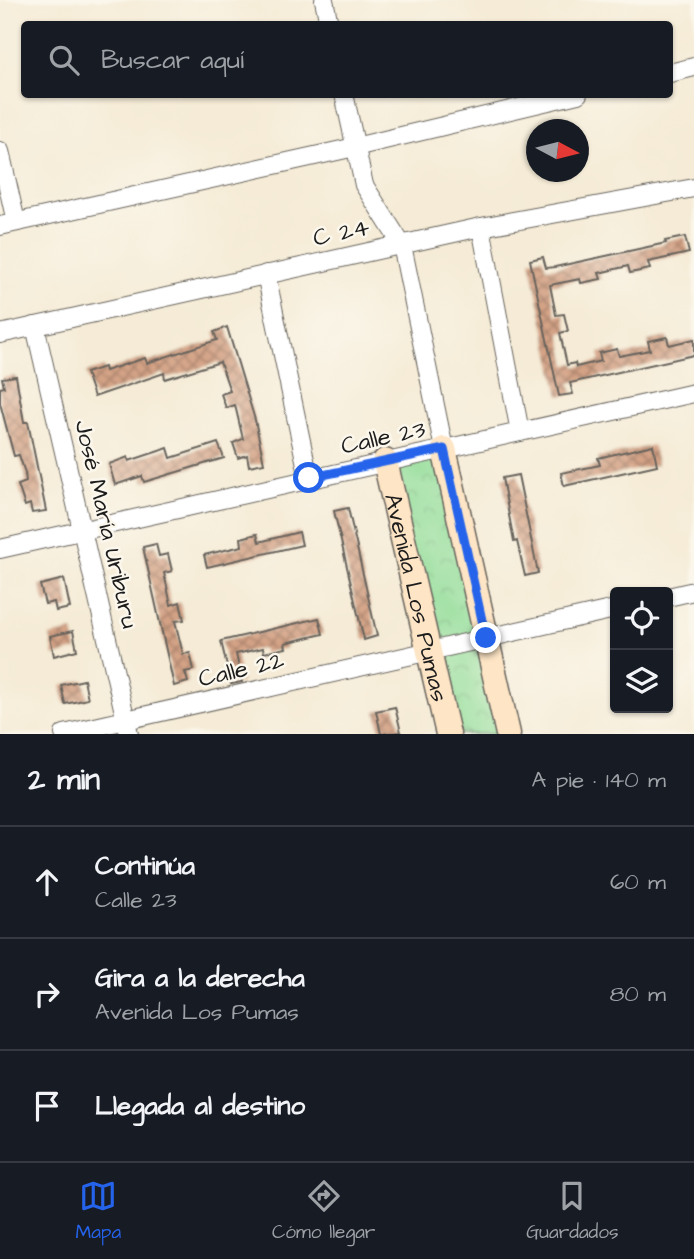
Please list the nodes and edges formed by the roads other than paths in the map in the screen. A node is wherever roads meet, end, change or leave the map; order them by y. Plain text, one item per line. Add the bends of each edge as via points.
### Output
1 (324, 0) edge
2 (328, 21) edge
3 (694, 67) edge
4 (673, 72) edge
5 (345, 98) edge
6 (561, 98) edge
7 (355, 147) junction
8 (0, 151) edge
9 (694, 188) edge
10 (8, 224) edge
11 (481, 227) junction
12 (402, 245) junction
13 (266, 274) junction
14 (35, 326) junction
15 (0, 334) edge
16 (694, 393) edge
17 (520, 432) junction
18 (444, 449) junction
19 (385, 461) junction
20 (309, 478) junction
21 (83, 530) junction
22 (0, 549) edge
23 (694, 591) edge
24 (673, 596) edge
25 (610, 610) edge
26 (486, 638) junction
27 (429, 651) junction
28 (128, 727) edge
29 (64, 734) edge
30 (448, 734) edge
31 (508, 734) edge

1 - 2 street
3 - 4 street
5 - 7 street
6 - 7 street
7 - 10 street
7 - 12 street via 364,185
8 - 10 street
9 - 11 street, C 24
11 - 12 street, C 24
11 - 17 street
12 - 13 street, C 24
12 - 18 street
13 - 14 street, C 24
13 - 20 street
14 - 15 street, C 24
14 - 21 street, José María Uriburu
16 - 17 street, Calle 23
17 - 18 street, Calle 23
18 - 19 street, Calle 23
18 - 26 main road
19 - 20 street, Calle 23
19 - 27 main road, Avenida Los Pumas
20 - 21 street, Calle 23
21 - 22 street, Calle 23
21 - 28 street, José María Uriburu
23 - 24 street
25 - 26 street, Calle 22
26 - 27 street, Calle 22
26 - 31 main road
27 - 28 street, Calle 22
27 - 30 main road, Avenida Los Pumas
28 - 29 street, Calle 22

